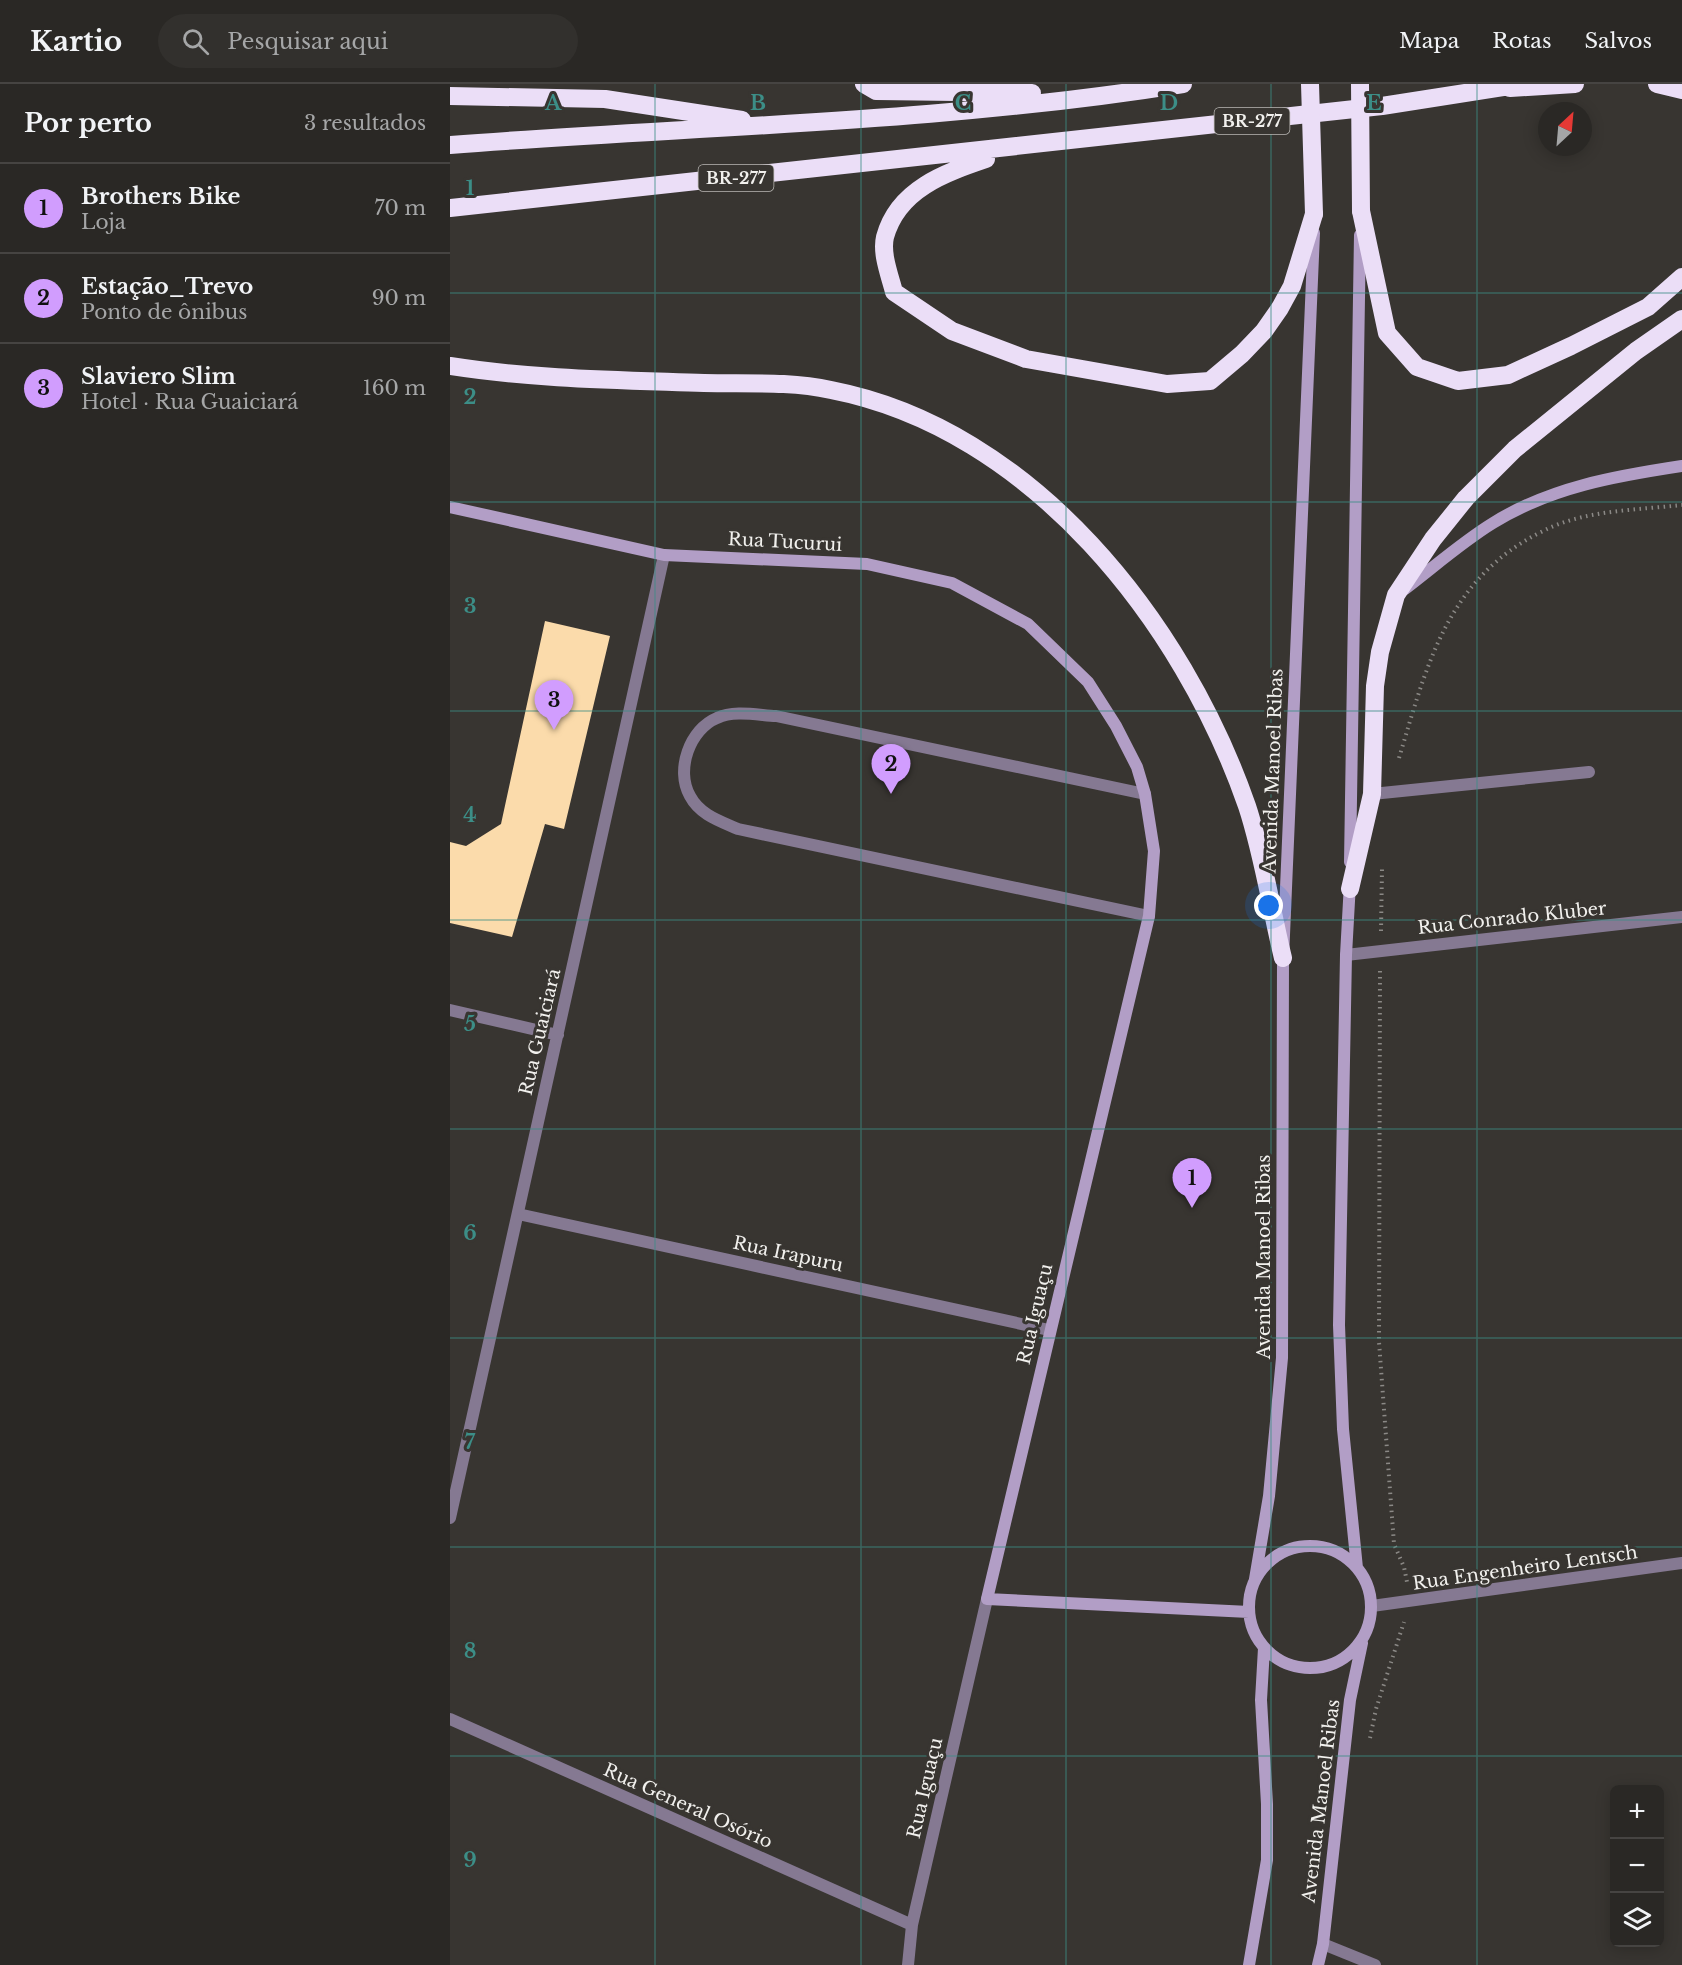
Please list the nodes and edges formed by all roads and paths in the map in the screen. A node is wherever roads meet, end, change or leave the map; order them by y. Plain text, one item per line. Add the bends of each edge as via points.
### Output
1 (864, 84) edge
2 (1183, 84) edge
3 (1310, 84) edge
4 (1360, 84) edge
5 (1522, 84) edge
6 (1575, 84) edge
7 (1657, 84) edge
8 (1481, 90) junction
9 (1682, 90) edge
10 (450, 96) edge
11 (1103, 97) junction
12 (779, 126) junction
13 (450, 145) edge
14 (1022, 147) junction
15 (450, 208) edge
16 (1361, 211) junction
17 (1314, 214) junction
18 (1682, 277) edge
19 (1682, 319) edge
20 (450, 366) edge
21 (1682, 466) edge
22 (1682, 505) edge
23 (450, 507) edge
24 (664, 555) junction
25 (1396, 595) junction
26 (1088, 682) joint
27 (1589, 772) dead end
28 (1393, 790) junction
29 (1145, 794) junction
30 (1372, 794) junction
31 (1382, 868) dead end
32 (1350, 889) junction
33 (1149, 916) junction
34 (1682, 917) edge
35 (1380, 951) junction
36 (1346, 955) junction
37 (1283, 958) junction
38 (450, 1010) edge
39 (558, 1035) junction
40 (518, 1214) junction
41 (1049, 1330) junction
42 (450, 1518) edge
43 (1682, 1563) edge
44 (1357, 1568) junction
45 (1255, 1580) junction
46 (987, 1599) junction
47 (1408, 1603) junction
48 (1372, 1606) junction
49 (1249, 1612) junction
50 (1362, 1641) junction
51 (1264, 1648) junction
52 (450, 1719) edge
53 (1370, 1740) dead end
54 (912, 1925) junction
55 (1323, 1944) junction
56 (908, 1965) edge
57 (1249, 1965) edge
58 (1318, 1965) edge
59 (1376, 1965) edge

1 - 11 highway via 876,91
2 - 11 highway
3 - 17 highway, bridge
4 - 16 highway, bridge
5 - 8 highway, BR-277
6 - 8 highway
7 - 9 highway
8 - 14 highway, BR-277 via 1382,106
10 - 12 highway via 605,99
11 - 12 highway
12 - 13 highway
14 - 15 highway, BR-277
14 - 17 highway via 945,172 914,190 885,238 886,264 894,292 952,331 1026,359 1167,384 1210,381 1242,354 1280,308 1292,286
16 - 18 highway via 1387,333 1417,367 1458,381 1508,375 1571,346 1648,308
16 - 32 main road
17 - 37 main road, Avenida Manoel Ribas
19 - 25 highway via 1636,351 1515,449 1466,498
20 - 37 highway via 543,375 790,384 832,390 919,417 962,438 1010,471 1088,542 1135,597 1178,659 1219,737 1248,808
21 - 25 main road via 1617,476 1534,501 1493,523
22 - 28 path via 1590,516 1544,530 1505,554 1466,591 1425,668
23 - 24 main road, Rua Tucurui
24 - 26 main road, Rua Tucurui via 867,564 952,583 1028,624
24 - 39 street, Rua Guaiciará
25 - 30 highway via 1375,686
26 - 29 main road, Rua Iguaçu via 1137,767
27 - 28 street
28 - 30 street
29 - 33 main road, Rua Iguaçu via 1154,851
29 - 33 street via 776,716 741,713 704,724 692,740 686,758 689,796 707,816 738,829
30 - 32 highway
31 - 35 path
32 - 36 main road
33 - 41 main road, Rua Iguaçu
34 - 35 street, Rua Conrado Kluber
35 - 36 street, Rua Conrado Kluber
35 - 47 path via 1379,1342 1394,1544 1404,1567
36 - 44 main road via 1339,1325
37 - 45 main road, Avenida Manoel Ribas via 1282,1358 1269,1496
38 - 39 street
39 - 40 street, Rua Guaiciará
40 - 41 street, Rua Irapuru
40 - 42 street, Rua Guaiciará
41 - 46 main road, Rua Iguaçu
43 - 47 street, Rua Engenheiro Lentsch
44 - 45 main road via 1342,1555 1323,1547 1303,1546 1275,1557
44 - 48 main road via 1369,1588
45 - 49 main road
46 - 49 main road
46 - 54 street, Rua Iguaçu
47 - 48 street, Rua Engenheiro Lentsch
47 - 53 path
48 - 50 main road via 1370,1624
49 - 51 main road via 1251,1625
50 - 51 main road via 1337,1663 1320,1668 1288,1665
50 - 55 main road, Avenida Manoel Ribas via 1350,1701
51 - 57 main road via 1261,1700 1267,1860
52 - 54 street, Rua General Osório
54 - 56 street, Rua Iguaçu
55 - 58 main road, Avenida Manoel Ribas
55 - 59 street

